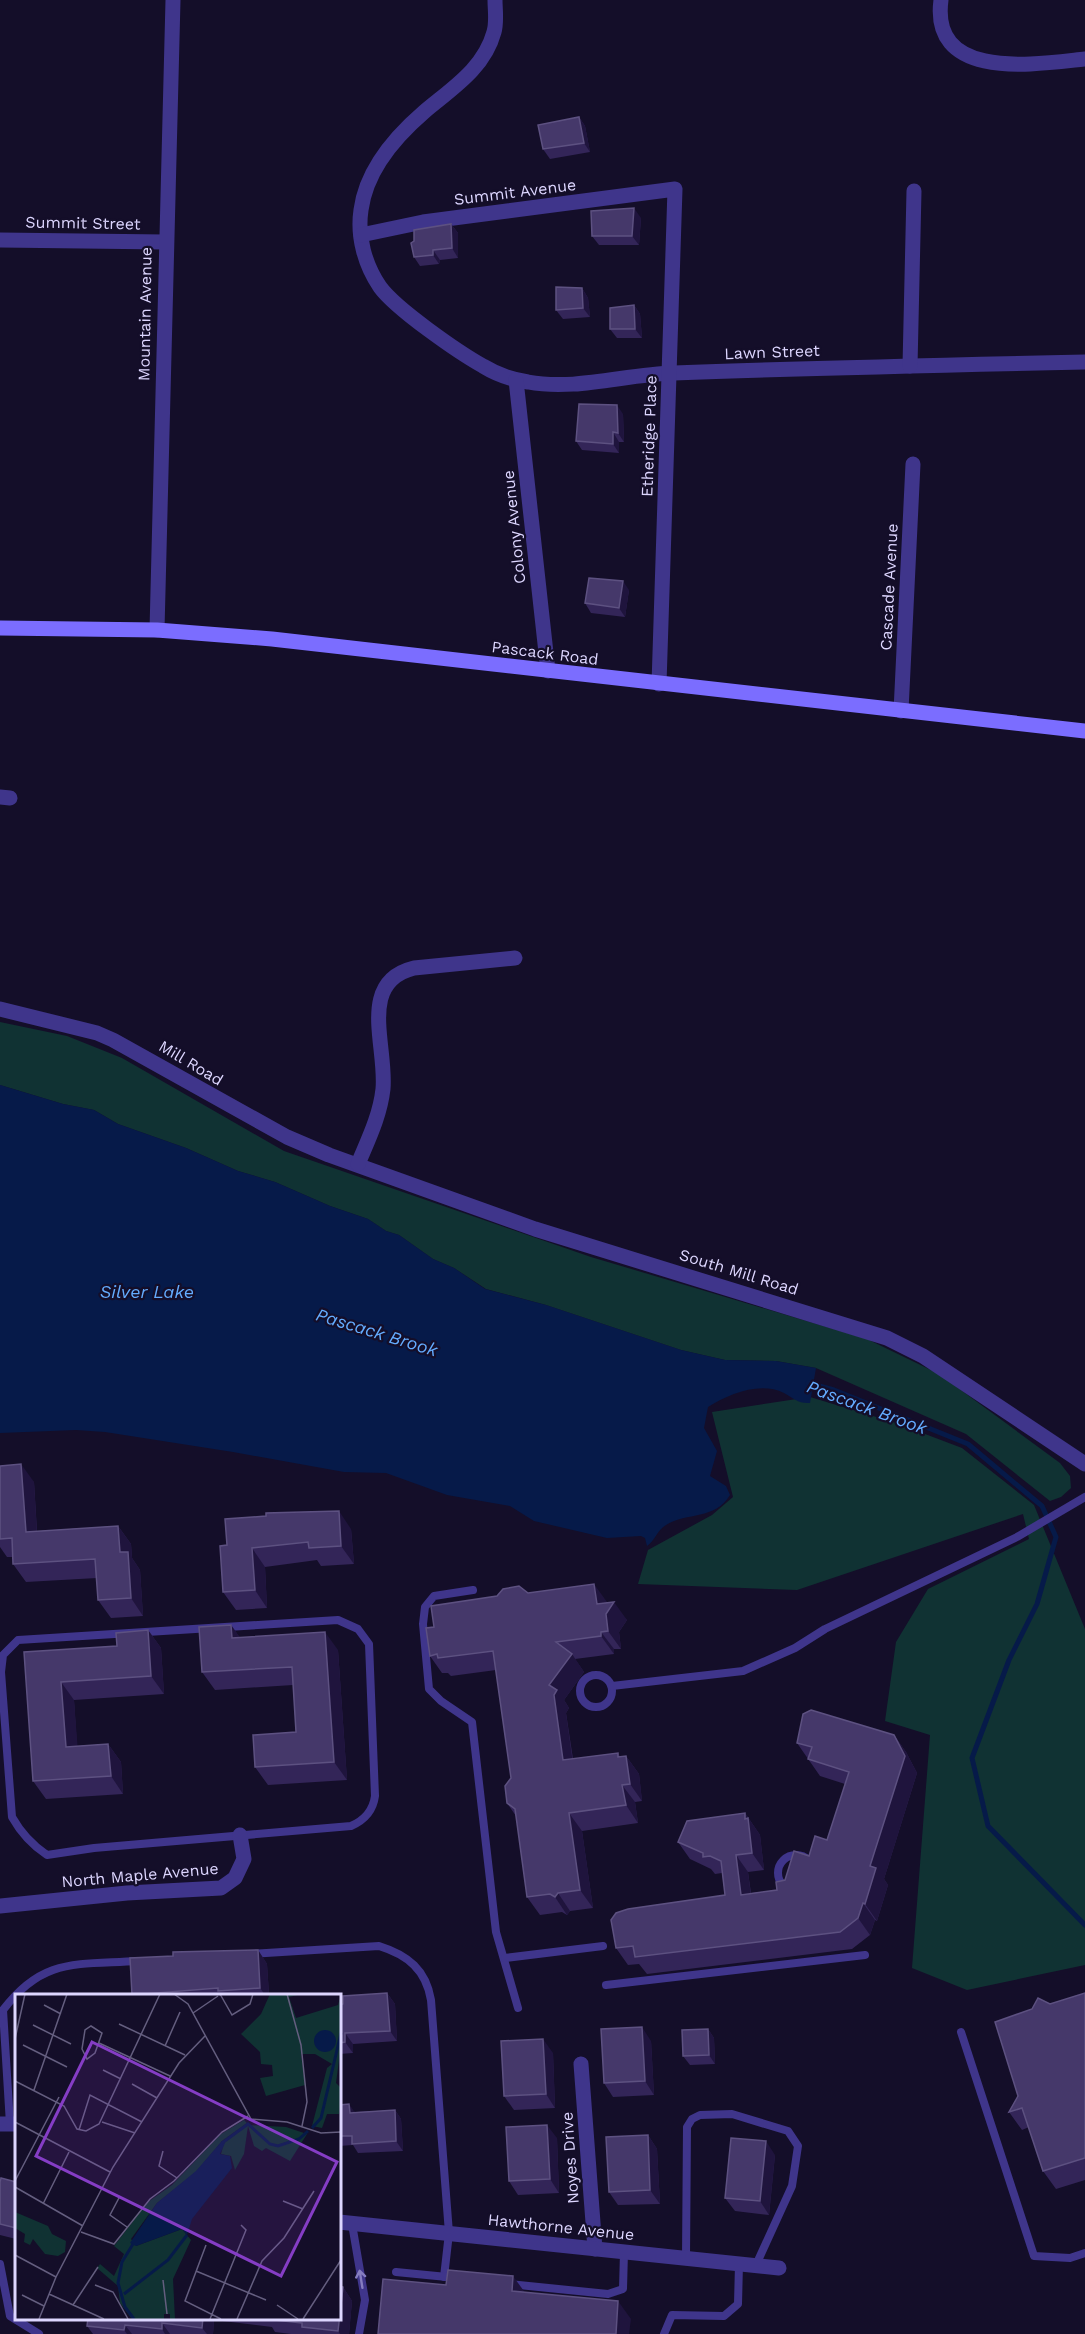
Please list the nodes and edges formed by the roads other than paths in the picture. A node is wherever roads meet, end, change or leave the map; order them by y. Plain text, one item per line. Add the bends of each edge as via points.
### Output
1 (173, 0) edge
2 (495, 0) edge
3 (941, 0) edge
4 (1085, 59) edge
5 (675, 189) joint
6 (914, 191) dead end
7 (361, 236) junction
8 (0, 240) edge
9 (165, 242) junction
10 (1085, 362) edge
11 (910, 366) junction
12 (669, 373) junction
13 (516, 380) junction
14 (913, 464) dead end
15 (0, 628) edge
16 (157, 630) junction
17 (548, 671) junction
18 (659, 684) junction
19 (901, 711) junction
20 (1085, 731) edge
21 (515, 958) dead end
22 (0, 1009) edge
23 (358, 1164) junction
24 (1085, 1464) edge
25 (1085, 1497) edge
26 (473, 1590) dead end
27 (612, 1686) junction
28 (240, 1835) junction
29 (779, 1879) joint
30 (0, 1906) edge
31 (603, 1946) dead end
32 (236, 1955) edge
33 (865, 1955) dead end
34 (505, 1958) junction
35 (152, 1960) edge
36 (606, 1985) dead end
37 (15, 1994) edge
38 (15, 1994) edge
39 (518, 2008) dead end
40 (961, 2032) dead end
41 (581, 2064) dead end
42 (9, 2124) edge
43 (346, 2223) edge
44 (449, 2233) junction
45 (595, 2249) junction
46 (624, 2252) junction
47 (1085, 2253) edge
48 (686, 2257) junction
49 (0, 2264) edge
50 (739, 2264) junction
51 (755, 2266) junction
52 (779, 2268) dead end
53 (396, 2272) dead end
54 (444, 2277) junction
55 (455, 2278) edge
56 (502, 2283) edge
57 (39, 2334) edge
58 (359, 2334) edge
59 (664, 2334) edge

1 - 9 street, Mountain Avenue
2 - 7 street via 495,29 471,73 421,115 374,170 361,211
3 - 4 street via 942,25 949,39 972,58 1014,66
5 - 7 street, Summit Avenue via 423,222
5 - 12 street, Etheridge Place
6 - 11 street
7 - 13 street, Lawn Street via 369,268 398,306 484,367
8 - 9 street, Summit Street
9 - 16 street, Mountain Avenue
10 - 11 street, Lawn Street
11 - 12 street, Lawn Street
12 - 13 street, Lawn Street via 560,385
12 - 18 street, Etheridge Place
13 - 17 street, Colony Avenue
14 - 19 street, Cascade Avenue
15 - 16 street, Pascack Road
16 - 17 street, Pascack Road via 272,639
17 - 18 street, Pascack Road
18 - 19 street, Pascack Road
19 - 20 street, Pascack Road
21 - 23 street via 414,968 389,979 378,1005 383,1092
22 - 23 street, Mill Road via 97,1034 148,1058 287,1137
23 - 24 street, South Mill Road via 535,1229 887,1338 923,1356
25 - 27 lane via 1017,1537 743,1671
26 - 34 lane via 434,1596 425,1607 424,1635 429,1689 472,1722 496,1932
27 - 27 lane via 600,1675 589,1676 581,1684 580,1695 586,1704 597,1707 611,1698
28 - 28 lane via 47,1855 36,1847 12,1817 1,1672 3,1655 11,1644 18,1640 338,1620 358,1629 369,1644 374,1805 367,1816 351,1826
28 - 30 street, North Maple Avenue via 244,1859 235,1878 221,1888
29 - 29 lane via 790,1890 804,1888 813,1876 812,1866 806,1858 792,1855 780,1864
31 - 34 lane
32 - 44 lane via 379,1946 399,1952 419,1968 431,2000
33 - 36 lane
34 - 39 lane
35 - 37 lane via 57,1966
38 - 42 lane via 3,2010
40 - 47 lane via 1034,2256 1070,2258
41 - 45 street, Noyes Drive
43 - 44 street, Hawthorne Avenue
58 -> 43 lane via 365,2300
44 - 45 street, Hawthorne Avenue
44 - 54 lane
45 - 46 street, Hawthorne Avenue
46 - 48 street, Hawthorne Avenue
46 - 56 lane via 623,2289 608,2294
48 - 50 street, Hawthorne Avenue
48 - 51 lane via 687,2127 700,2115 732,2114 788,2131 798,2146 792,2186
49 - 57 lane via 10,2316
50 - 51 street, Hawthorne Avenue
50 - 59 lane via 738,2304 724,2316 672,2315
51 - 52 street, Hawthorne Avenue
53 - 54 lane
54 - 55 lane

